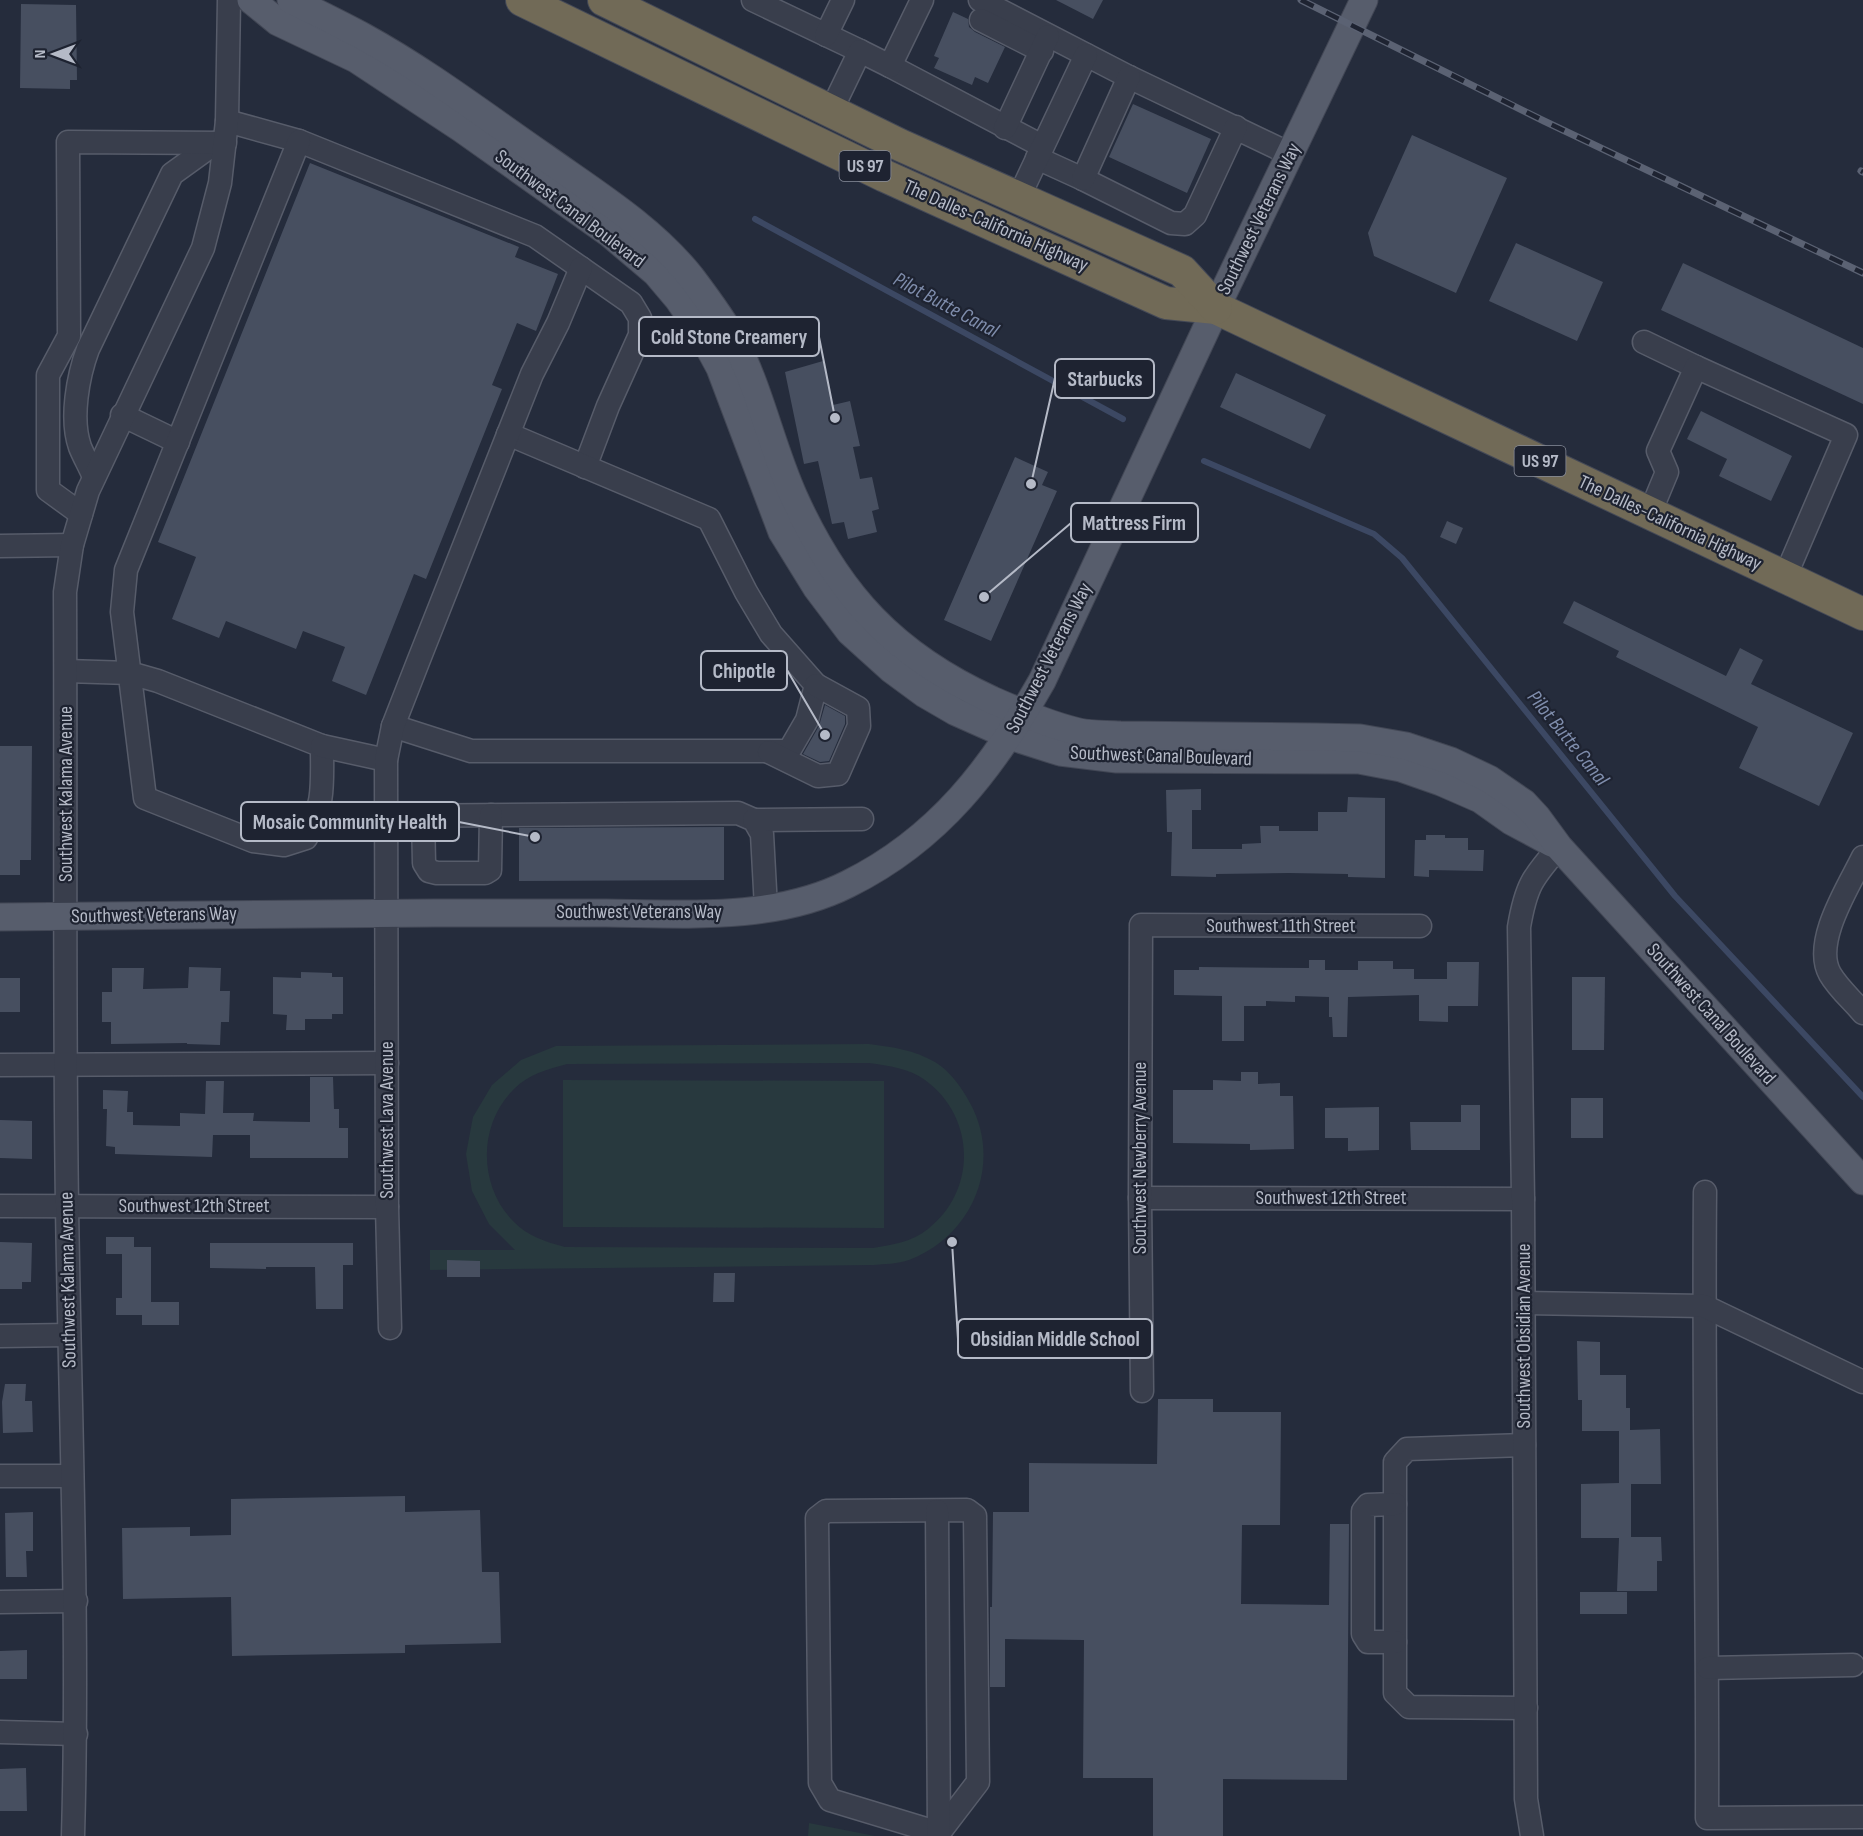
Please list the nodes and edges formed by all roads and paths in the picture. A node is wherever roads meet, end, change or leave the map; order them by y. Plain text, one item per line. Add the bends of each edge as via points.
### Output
1 (229, 0) edge
2 (250, 0) edge
3 (291, 0) edge
4 (522, 0) edge
5 (603, 0) edge
6 (753, 0) edge
7 (843, 0) edge
8 (922, 0) edge
9 (1364, 0) edge
10 (974, 9) edge
11 (826, 35) junction
12 (1045, 44) junction
13 (860, 51) junction
14 (1086, 55) junction
15 (890, 66) junction
16 (1129, 77) junction
17 (831, 111) junction
18 (1236, 127) junction
19 (1005, 128) junction
20 (222, 135) junction
21 (299, 141) junction
22 (1039, 152) junction
23 (1290, 154) junction
24 (1083, 179) junction
25 (1019, 197) junction
26 (581, 268) junction
27 (1216, 308) junction
28 (1644, 342) dead end
29 (1696, 367) junction
30 (122, 415) junction
31 (508, 434) junction
32 (178, 442) junction
33 (585, 467) junction
34 (94, 477) junction
35 (1650, 513) junction
36 (81, 514) junction
37 (72, 545) junction
38 (0, 546) edge
39 (1785, 577) junction
40 (1863, 614) edge
41 (66, 671) junction
42 (130, 673) junction
43 (816, 685) junction
44 (1016, 725) junction
45 (393, 726) junction
46 (322, 746) junction
47 (768, 751) junction
48 (386, 760) junction
49 (491, 815) junction
50 (386, 816) junction
51 (423, 816) junction
52 (862, 819) dead end
53 (754, 820) junction
54 (1559, 847) junction
55 (1863, 857) edge
56 (766, 908) junction
57 (386, 913) junction
58 (66, 916) junction
59 (0, 917) edge
60 (1141, 926) joint
61 (1420, 926) dead end
62 (1863, 1013) edge
63 (387, 1063) junction
64 (66, 1064) junction
65 (0, 1065) edge
66 (1863, 1181) edge
67 (1705, 1192) dead end
68 (1140, 1198) junction
69 (1523, 1198) junction
70 (0, 1206) edge
71 (67, 1206) junction
72 (387, 1207) junction
73 (1524, 1303) junction
74 (1704, 1306) junction
75 (390, 1328) dead end
76 (69, 1335) junction
77 (0, 1336) edge
78 (1863, 1382) edge
79 (1142, 1390) dead end
80 (1524, 1445) junction
81 (0, 1476) edge
82 (72, 1476) junction
83 (1395, 1504) junction
84 (937, 1510) junction
85 (76, 1601) junction
86 (0, 1602) edge
87 (1395, 1642) junction
88 (1854, 1665) dead end
89 (1708, 1668) junction
90 (1526, 1708) junction
91 (0, 1732) edge
92 (76, 1734) junction
93 (1863, 1817) edge
94 (1833, 1827) edge
95 (939, 1834) edge
96 (73, 1836) edge
97 (1532, 1836) edge

1 - 20 street, Southwest Kalama Avenue
2 - 44 main road, Southwest Canal Boulevard via 278,22 356,59 462,129 610,234 656,273 699,329 720,368 782,532 850,632 891,669 956,712
3 - 44 main road, Southwest Canal Boulevard via 393,54 648,232 690,276 734,340 793,495 833,571 861,606 903,647
4 - 27 highway, The Dalles-California Highway / US 97 via 885,176 1166,303
5 - 17 highway, The Dalles-California Highway / US 97
6 - 11 street
7 - 11 street
8 - 15 street
9 - 23 main road, Southwest Veterans Way
10 - 12 street
11 - 13 street
12 - 14 street
12 - 19 street
13 - 15 street
13 - 17 street
14 - 16 street
14 - 22 street
15 - 19 street
16 - 18 street
16 - 24 street
17 - 25 highway, The Dalles-California Highway / US 97
18 - 23 street
18 - 24 street via 1195,215 1185,224 1171,223
19 - 22 street
20 - 21 street
20 - 30 street, Southwest Kalama Avenue via 220,183 203,248
20 - 34 street via 172,174 80,370 76,421 79,445
20 - 36 street via 68,142 69,336 48,375 48,490
21 - 26 street via 535,236
21 - 32 street
22 - 24 street
22 - 25 street
23 - 27 main road, Southwest Veterans Way
25 - 27 highway, The Dalles-California Highway / US 97 via 1182,271
26 - 31 street, Southwest Lava Avenue
26 - 33 street via 631,303 640,318 640,335
27 - 35 highway, The Dalles-California Highway / US 97
27 - 44 main road, Southwest Veterans Way via 1050,665
28 - 29 street
29 - 35 street via 1658,451 1667,472
29 - 39 street via 1846,435
30 - 32 street
30 - 34 street, Southwest Kalama Avenue
31 - 33 street
31 - 45 street, Southwest Lava Avenue
32 - 42 street via 126,570 122,612
33 - 43 street via 709,519 771,634
34 - 36 street, Southwest Kalama Avenue
35 - 39 highway, The Dalles-California Highway / US 97
36 - 37 street, Southwest Kalama Avenue
37 - 38 street
37 - 41 street, Southwest Kalama Avenue via 65,592
39 - 40 highway, The Dalles-California Highway / US 97
41 - 42 street
41 - 58 street, Southwest Kalama Avenue
42 - 46 street
42 - 46 street via 145,798 254,841 284,845 306,838 323,796
43 - 47 street via 807,720 789,751
43 - 47 street via 858,708 859,726 838,774 818,776
44 - 54 main road, Southwest Canal Boulevard via 1120,735 1360,738 1406,746 1490,779 1524,803
44 - 56 main road, Southwest Veterans Way via 962,798 892,858 847,885 801,902
45 - 47 street via 471,751
45 - 48 street, Southwest Lava Avenue
46 - 48 street
48 - 50 street, Southwest Lava Avenue
49 - 51 street
49 - 51 street via 492,860 485,873 429,871 424,863
49 - 53 street via 738,813
50 - 51 street
50 - 57 street, Southwest Lava Avenue
52 - 53 street
53 - 56 street via 762,834
54 - 66 main road, Southwest Canal Boulevard
54 - 69 street, Southwest Obsidian Avenue via 1534,876 1524,898 1519,927
55 - 62 street via 1828,931 1824,951 1829,973
56 - 57 main road, Southwest Veterans Way via 687,914
57 - 58 main road, Southwest Veterans Way
57 - 63 street, Southwest Lava Avenue
58 - 59 main road, Southwest Veterans Way
58 - 64 street, Southwest Kalama Avenue
60 - 61 street, Southwest 11th Street
60 - 68 street, Southwest Newberry Avenue
63 - 64 street
63 - 72 street, Southwest Lava Avenue
64 - 65 street
64 - 71 street, Southwest Kalama Avenue
67 - 74 street
68 - 69 street, Southwest 12th Street
68 - 79 street, Southwest Newberry Avenue
69 - 73 street, Southwest Obsidian Avenue
70 - 71 street, Southwest 12th Street
71 - 72 street, Southwest 12th Street
71 - 76 street, Southwest Kalama Avenue
72 - 75 street, Southwest Lava Avenue
73 - 74 street
73 - 80 street, Southwest Obsidian Avenue
74 - 78 street
74 - 89 street
76 - 77 street
76 - 82 street, Southwest Kalama Avenue
80 - 83 street via 1407,1449 1395,1462
80 - 90 street, Southwest Obsidian Avenue
81 - 82 street
82 - 85 street, Southwest Kalama Avenue
83 - 87 street
83 - 87 street via 1368,1505 1363,1510 1363,1634 1368,1642
84 - 95 street
84 - 95 street via 967,1510 975,1516 978,1782
84 - 95 street via 826,1512 817,1518 817,1530 820,1783 830,1800
85 - 86 street
85 - 92 street, Southwest Kalama Avenue
87 - 90 street via 1395,1693 1408,1707
88 - 89 street
89 - 94 street via 1707,1818
90 - 97 street, Southwest Obsidian Avenue via 1526,1799
91 - 92 street
92 - 96 street, Southwest Kalama Avenue
93 - 94 street

